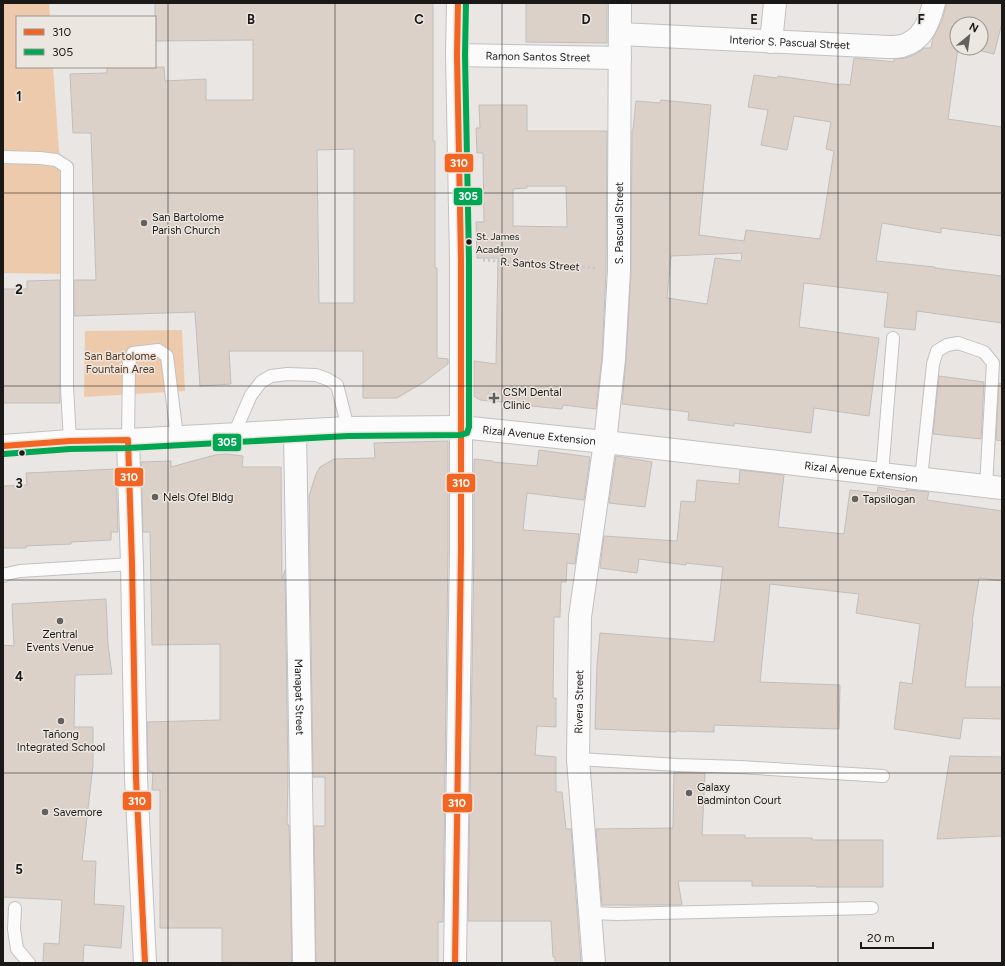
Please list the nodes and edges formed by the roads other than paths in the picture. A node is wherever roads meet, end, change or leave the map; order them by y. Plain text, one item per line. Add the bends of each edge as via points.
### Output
1 (458, 3) edge
2 (620, 3) edge
3 (775, 3) edge
4 (934, 3) edge
5 (620, 34) junction
6 (771, 42) junction
7 (457, 55) junction
8 (620, 58) junction
9 (3, 157) edge
10 (893, 338) dead end
11 (461, 427) junction
12 (348, 428) junction
13 (296, 431) junction
14 (234, 434) junction
15 (177, 437) junction
16 (128, 440) junction
17 (70, 441) junction
18 (605, 442) junction
19 (3, 446) edge
20 (882, 474) junction
21 (921, 479) junction
22 (994, 487) edge
23 (132, 564) junction
24 (3, 576) edge
25 (578, 759) junction
26 (883, 776) dead end
27 (15, 908) dead end
28 (872, 908) dead end
29 (590, 913) junction
30 (29, 963) edge
31 (145, 963) edge
32 (304, 963) edge
33 (455, 963) edge
34 (594, 963) edge

1 - 7 main road
2 - 5 main road, S. Pascual Street
3 - 6 main road
4 - 6 main road, Interior S. Pascual Street via 923,32 915,41 902,46 889,48
5 - 6 main road, Interior S. Pascual Street
5 - 8 main road, S. Pascual Street
7 - 8 main road, Ramon Santos Street
7 - 11 main road
8 - 18 main road, S. Pascual Street via 619,270 614,360
9 - 17 lane via 56,160 66,167 67,387
10 - 20 lane
11 - 12 main road, Rizal Avenue Extension
11 - 18 main road, Rizal Avenue Extension
11 - 33 main road
12 - 13 main road, Rizal Avenue Extension
12 - 14 lane via 337,385 327,378 316,375 287,374 271,376 260,382 251,395
13 - 14 main road, Rizal Avenue Extension
13 - 32 main road, Manapat Street
14 - 15 main road, Rizal Avenue Extension
15 - 16 main road, Rizal Avenue Extension
15 - 16 lane via 167,356 158,350 133,353 129,363
16 - 17 main road, Rizal Avenue Extension
16 - 23 main road
17 - 19 main road, Rizal Avenue Extension
18 - 20 main road, Rizal Avenue Extension
18 - 25 main road, Rivera Street via 580,617
20 - 21 main road, Rizal Avenue Extension
21 - 22 main road, Rizal Avenue Extension
21 - 22 lane via 933,364 937,351 947,345 958,344 984,352 993,363
23 - 24 lane via 20,571
23 - 31 main road via 136,763
25 - 26 lane
25 - 29 main road, Rivera Street
27 - 30 lane via 14,929 17,949
28 - 29 lane
29 - 34 main road, Rivera Street

